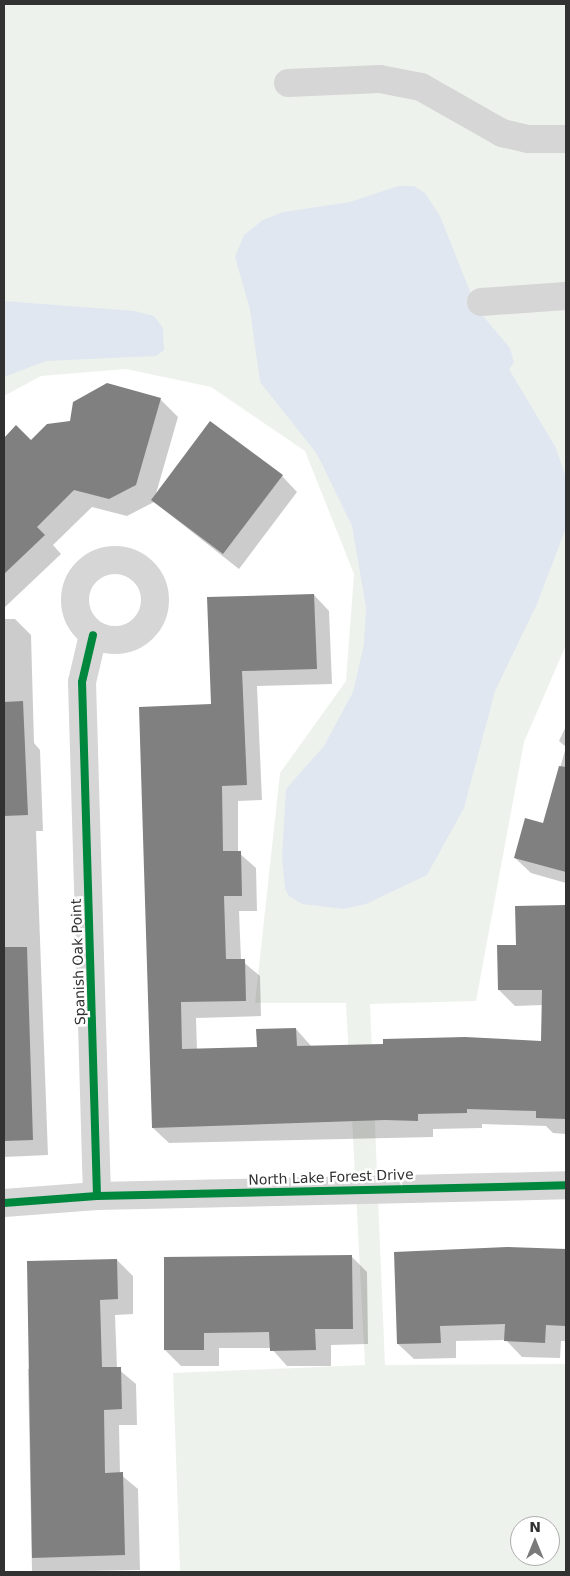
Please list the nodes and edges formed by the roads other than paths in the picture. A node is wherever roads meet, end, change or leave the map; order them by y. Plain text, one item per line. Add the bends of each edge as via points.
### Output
1 (288, 83) dead end
2 (566, 139) edge
3 (566, 296) edge
4 (482, 302) dead end
5 (93, 635) dead end
6 (566, 1185) edge
7 (96, 1196) junction
8 (4, 1203) edge

1 - 2 street via 380,79 421,86 502,133 528,139
3 - 4 street
5 - 7 street, Spanish Oak Point via 82,682
6 - 7 street, North Lake Forest Drive
7 - 8 street

